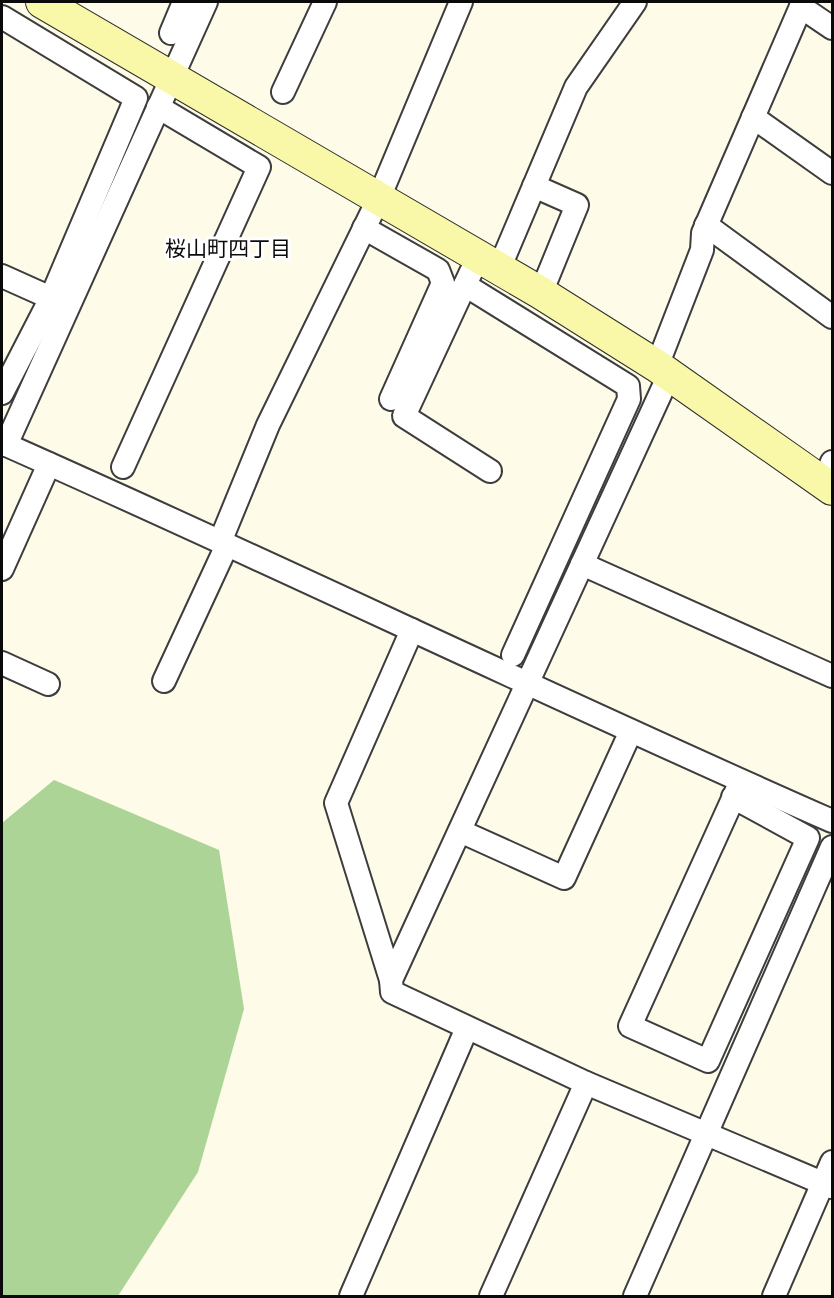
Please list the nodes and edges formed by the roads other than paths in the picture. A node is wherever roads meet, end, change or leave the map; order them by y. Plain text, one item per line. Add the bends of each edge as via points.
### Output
1 (42, 2) edge
2 (184, 2) edge
3 (206, 2) edge
4 (325, 2) edge
5 (461, 2) edge
6 (635, 2) edge
7 (802, 4) edge
8 (2, 17) edge
9 (832, 28) edge
10 (171, 33) dead end
11 (172, 77) junction
12 (284, 92) dead end
13 (158, 107) junction
14 (753, 117) junction
15 (832, 173) edge
16 (534, 186) junction
17 (379, 198) junction
18 (706, 225) junction
19 (364, 228) junction
20 (489, 263) junction
21 (2, 276) edge
22 (465, 285) junction
23 (541, 293) junction
24 (51, 298) junction
25 (832, 317) edge
26 (663, 370) junction
27 (2, 393) edge
28 (391, 399) dead end
29 (4, 444) edge
30 (49, 464) junction
31 (123, 467) dead end
32 (490, 471) dead end
33 (830, 478) edge
34 (224, 544) junction
35 (582, 564) junction
36 (2, 569) edge
37 (412, 630) junction
38 (513, 655) dead end
39 (2, 663) edge
40 (832, 676) edge
41 (164, 681) dead end
42 (48, 684) dead end
43 (527, 684) junction
44 (631, 731) junction
45 (737, 789) junction
46 (832, 821) edge
47 (460, 831) junction
48 (832, 847) edge
49 (391, 980) junction
50 (467, 1028) junction
51 (586, 1083) junction
52 (706, 1134) junction
53 (832, 1162) edge
54 (828, 1185) edge
55 (351, 1296) edge
56 (491, 1296) edge
57 (635, 1296) edge
58 (774, 1296) edge

1 - 11 street
2 - 10 street
3 - 11 street
4 - 12 street
5 - 17 street
6 - 16 street via 576,87
7 - 9 street
7 - 14 street
8 - 24 street via 136,98
11 - 13 street
11 - 17 street
13 - 29 street
13 - 31 street via 260,167
14 - 15 street
14 - 18 street
16 - 20 street
16 - 23 street via 577,205
17 - 19 street
17 - 20 street
18 - 25 street
18 - 26 street via 702,250
19 - 28 street via 438,270 443,283
19 - 34 street via 268,425
20 - 22 street
20 - 23 street
21 - 24 street
22 - 32 street via 404,416
22 - 38 street via 628,386 629,399
23 - 26 street
24 - 27 street
26 - 33 street
26 - 35 street
29 - 30 street
30 - 34 street
30 - 36 street
34 - 37 street
34 - 41 street
35 - 40 street
35 - 43 street
37 - 43 street
37 - 49 street via 336,803
39 - 42 street
43 - 44 street
43 - 47 street
44 - 45 street
44 - 47 street via 564,878
45 - 45 street via 630,1026 708,1061 808,838
45 - 46 street
47 - 49 street
48 - 52 street
49 - 50 street via 392,992
50 - 51 street
50 - 55 street
51 - 52 street
51 - 56 street
52 - 54 street
52 - 57 street
53 - 54 street
54 - 58 street

